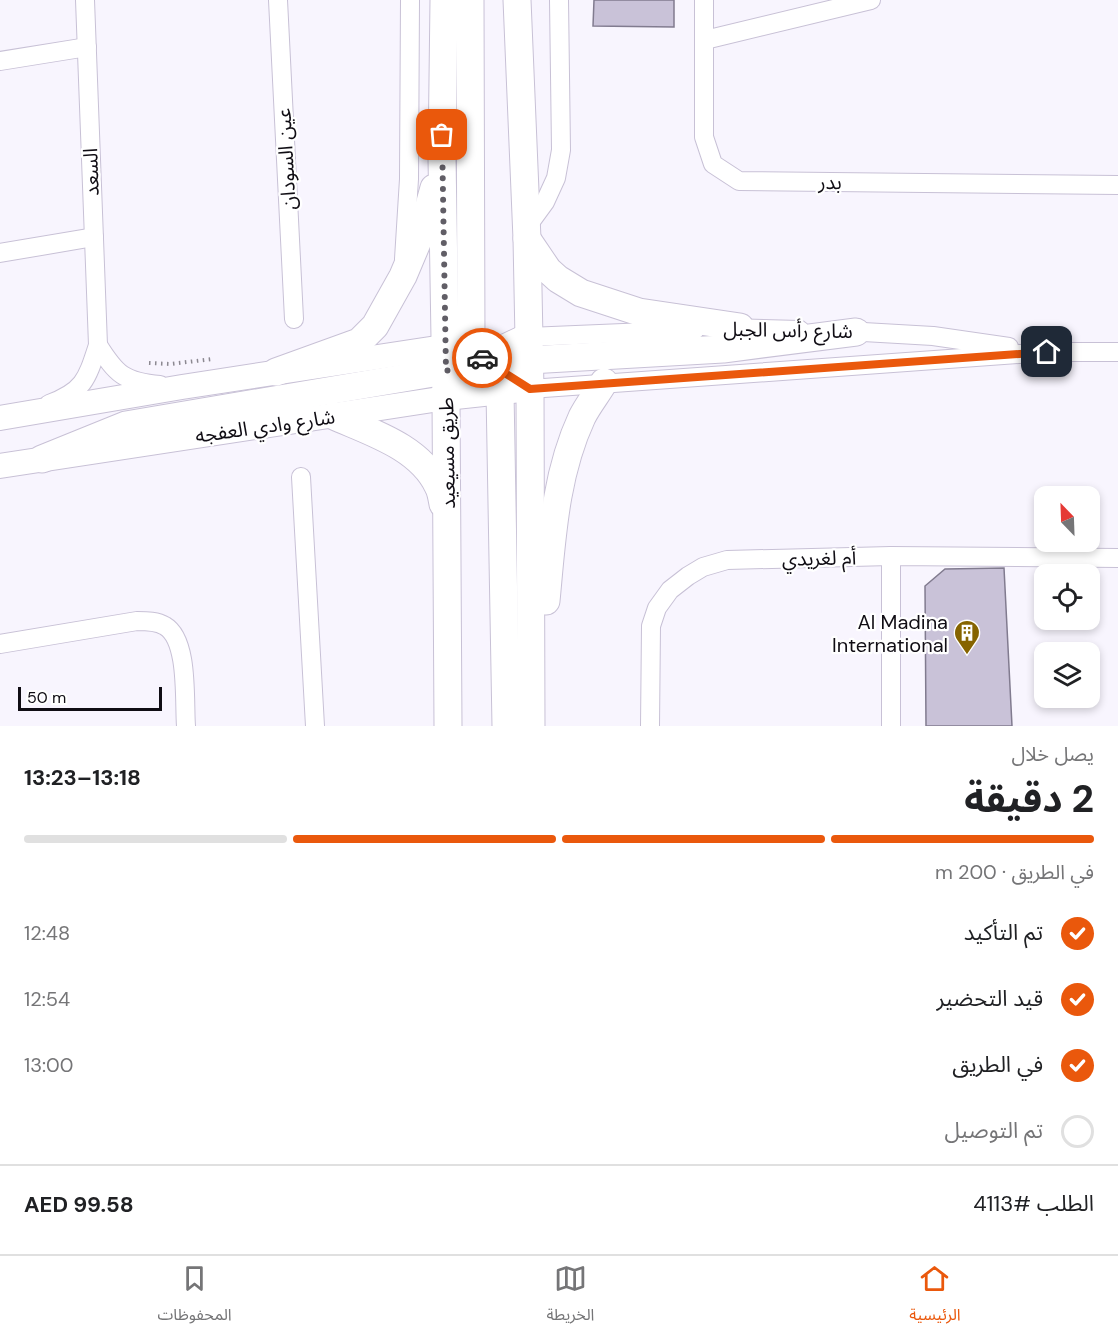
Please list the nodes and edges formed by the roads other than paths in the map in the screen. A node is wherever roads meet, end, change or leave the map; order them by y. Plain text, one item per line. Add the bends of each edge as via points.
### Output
1 (85, 0) edge
2 (278, 0) edge
3 (410, 0) edge
4 (444, 0) edge
5 (470, 0) edge
6 (517, 0) edge
7 (559, 0) edge
8 (705, 0) edge
9 (871, 0) edge
10 (705, 40) junction
11 (87, 47) junction
12 (0, 61) edge
13 (442, 158) junction
14 (1118, 185) edge
15 (527, 234) junction
16 (94, 237) junction
17 (0, 253) edge
18 (403, 276) junction
19 (294, 319) dead end
20 (740, 327) junction
21 (856, 332) junction
22 (98, 345) junction
23 (529, 349) junction
24 (1047, 352) junction
25 (1118, 352) edge
26 (475, 365) junction
27 (276, 372) junction
28 (604, 382) junction
29 (182, 387) junction
30 (530, 389) junction
31 (446, 398) junction
32 (10, 416) edge
33 (334, 416) junction
34 (42, 459) junction
35 (0, 466) edge
36 (301, 477) dead end
37 (447, 523) junction
38 (891, 556) junction
39 (1118, 558) edge
40 (0, 644) edge
41 (531, 720) edge
42 (186, 726) edge
43 (315, 726) edge
44 (448, 726) edge
45 (506, 726) edge
46 (651, 726) edge
47 (891, 726) edge

1 - 11 street, السعد
2 - 19 street, عين السودان
3 - 18 street via 409,168
4 - 13 highway, طريق مسيعيد
5 - 26 highway
6 - 15 highway
7 - 15 street via 561,150 556,178
8 - 10 street, بدر
9 - 10 street
10 - 14 street, بدر via 704,137 712,164 739,181
11 - 12 street
11 - 16 street, السعد
13 - 18 highway via 422,231
13 - 26 highway, طريق مسيعيد
15 - 20 highway via 548,270 581,293 639,312
15 - 23 highway
16 - 17 street
16 - 22 street, السعد
18 - 27 highway via 375,326 358,342
20 - 21 street, شارع رأس الجبل
20 - 23 street, شارع رأس الجبل
21 - 23 highway via 723,349
21 - 24 street, شارع رأس الجبل via 933,336
22 - 29 street, السعد via 121,375 139,383
22 - 32 street, السعد via 88,376 79,387 64,398
23 - 26 highway
23 - 30 highway
24 - 25 street, شارع رأس الجبل
24 - 28 street, شارع رأس الجبل
26 - 27 main road
26 - 30 highway
26 - 31 highway, طريق مسيعيد
26 - 31 highway
26 - 34 highway via 126,425
26 - 45 highway
27 - 29 main road
28 - 30 street, شارع رأس الجبل
28 - 41 highway via 583,415 555,508
29 - 32 main road
30 - 41 highway
31 - 33 main road, شارع وادي العفجه
31 - 37 highway, طريق مسيعيد
33 - 34 main road, شارع وادي العفجه
33 - 37 highway via 408,451 424,466 439,486
34 - 35 main road, شارع وادي العفجه
36 - 43 street
37 - 44 highway, طريق مسيعيد
38 - 39 street, أم لغريدي
38 - 46 street, أم لغريدي via 727,560 688,576 670,590 657,608 651,626
38 - 47 street
40 - 42 street via 137,621 166,626 182,651

